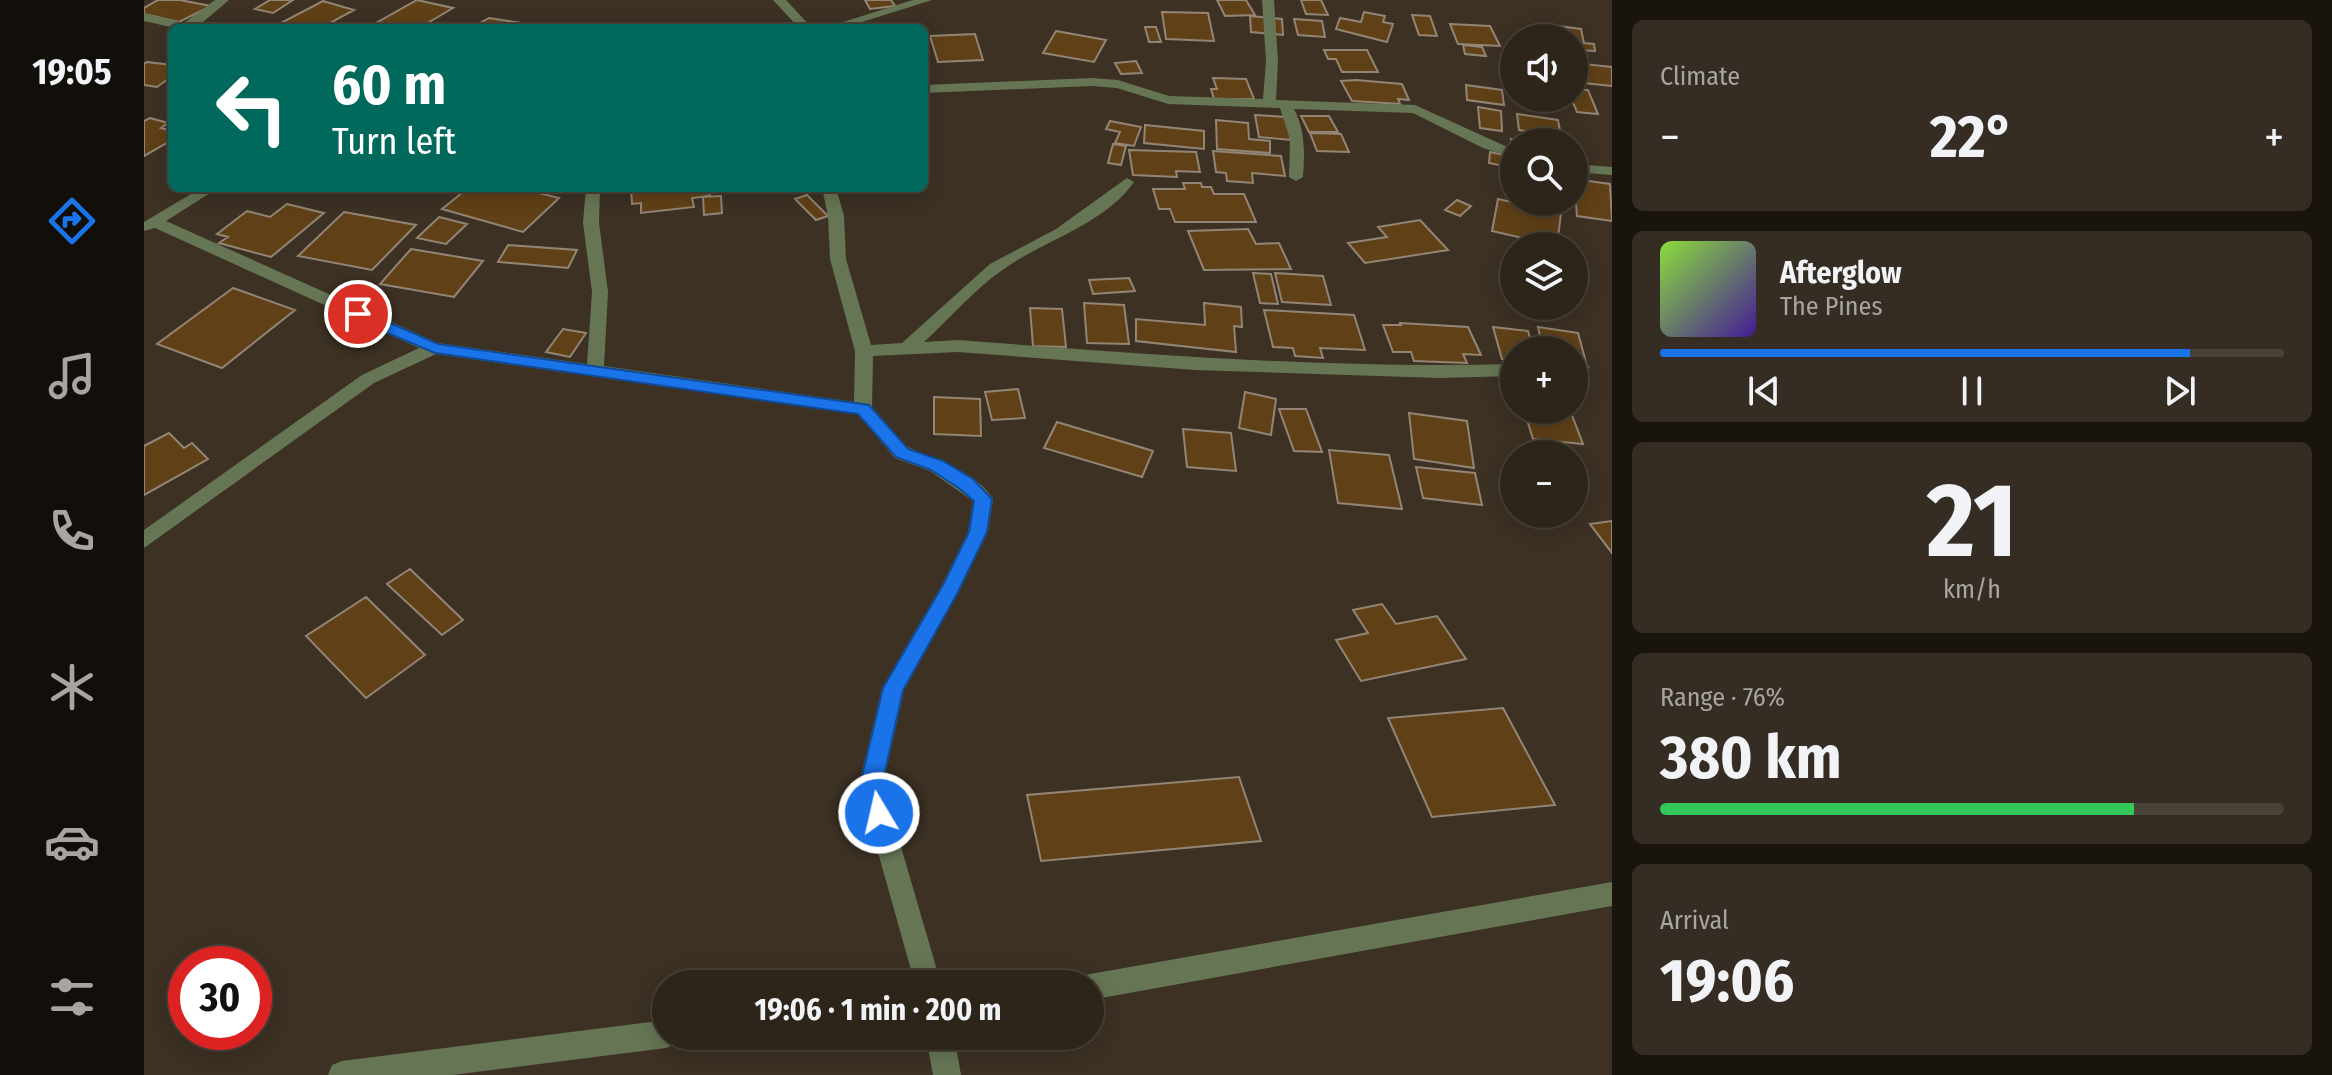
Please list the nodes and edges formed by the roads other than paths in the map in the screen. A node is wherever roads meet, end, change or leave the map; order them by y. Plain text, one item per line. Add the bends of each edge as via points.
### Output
1 (223, 0) edge
2 (779, 0) edge
3 (926, 0) edge
4 (1268, 0) edge
5 (144, 17) edge
6 (171, 23) junction
7 (174, 24) edge
8 (193, 24) edge
9 (802, 24) edge
10 (844, 24) edge
11 (144, 29) edge
12 (928, 89) edge
13 (1276, 104) junction
14 (1500, 148) edge
15 (1588, 169) edge
16 (1612, 171) edge
17 (1296, 177) dead end
18 (1127, 182) dead end
19 (204, 192) edge
20 (593, 192) edge
21 (830, 192) edge
22 (150, 225) edge
23 (435, 348) junction
24 (907, 348) junction
25 (864, 351) junction
26 (1500, 370) edge
27 (595, 372) junction
28 (863, 409) junction
29 (144, 540) edge
30 (1612, 894) edge
31 (924, 970) edge
32 (1104, 985) edge
33 (652, 1036) edge
34 (943, 1050) edge
35 (342, 1075) edge
36 (947, 1075) edge

1 - 8 street
2 - 9 street
3 - 10 street
4 - 13 street
5 - 6 street
6 - 7 street
6 - 11 street
12 - 13 street via 1092,82 1118,84 1168,100
13 - 14 street via 1415,109 1442,117
13 - 17 street via 1294,118
15 - 16 street
18 - 24 street via 1061,232 996,267
19 - 22 street
20 - 27 street via 591,223 600,292
21 - 25 street via 838,259
22 - 23 street
23 - 27 street
23 - 29 street via 368,379
24 - 25 street
24 - 26 street via 958,346 1303,368
25 - 28 street
27 - 28 street
28 - 31 street via 902,453 937,466 983,499 978,532 893,688 871,785
30 - 32 street
33 - 35 street
34 - 36 street

